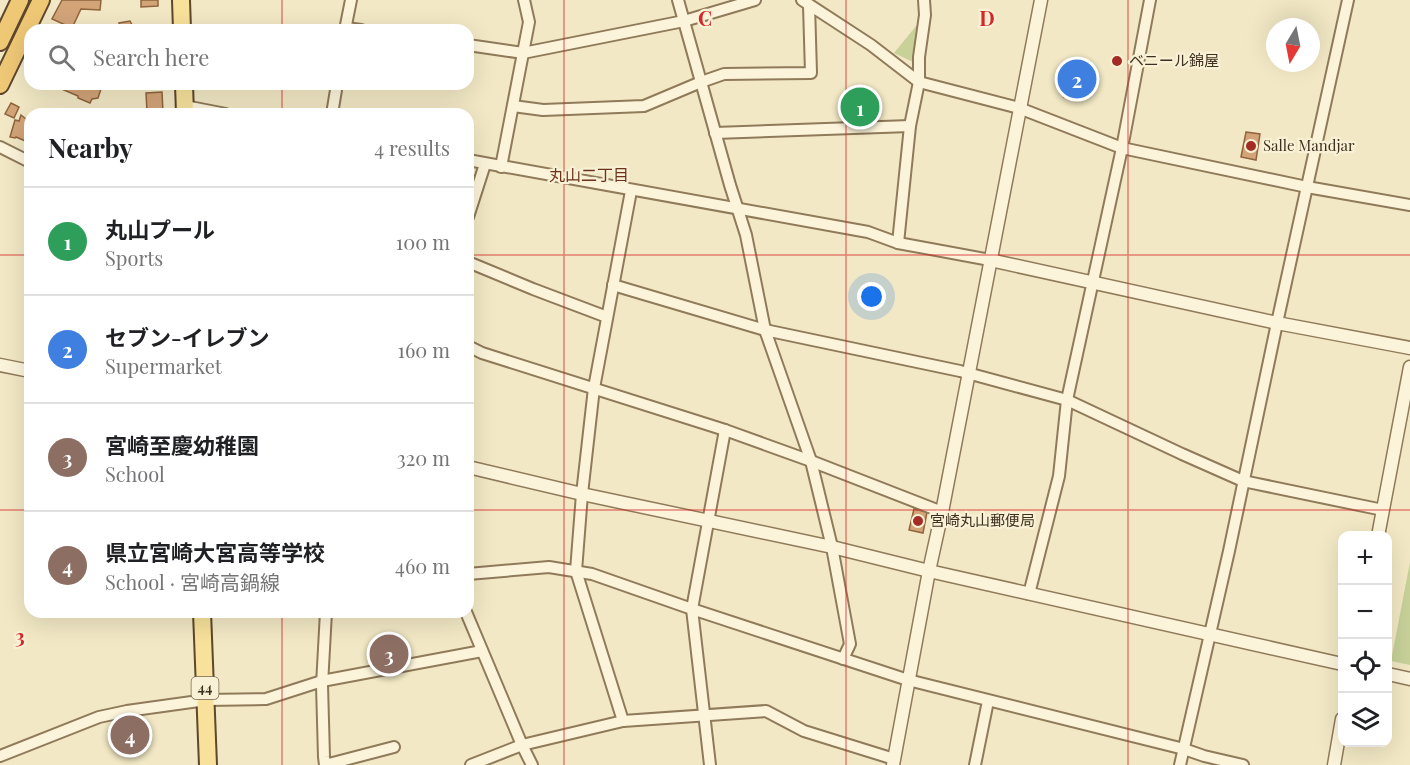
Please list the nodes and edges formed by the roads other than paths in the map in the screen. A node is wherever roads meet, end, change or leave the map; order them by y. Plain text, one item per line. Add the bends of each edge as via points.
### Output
1 (20, 0) edge
2 (41, 0) edge
3 (181, 0) edge
4 (351, 0) edge
5 (524, 0) edge
6 (678, 0) edge
7 (755, 0) edge
8 (924, 0) edge
9 (1041, 0) edge
10 (1150, 0) edge
11 (1348, 0) edge
12 (806, 2) edge
13 (684, 21) junction
14 (29, 24) edge
15 (182, 24) edge
16 (347, 24) edge
17 (24, 35) edge
18 (0, 42) edge
19 (474, 46) edge
20 (523, 53) junction
21 (919, 81) junction
22 (701, 82) junction
23 (0, 85) edge
24 (184, 90) edge
25 (336, 90) edge
26 (513, 106) junction
27 (185, 108) edge
28 (333, 108) edge
29 (1019, 108) junction
30 (909, 126) junction
31 (715, 133) junction
32 (0, 147) edge
33 (1122, 148) junction
34 (24, 159) edge
35 (474, 161) edge
36 (485, 164) junction
37 (501, 166) junction
38 (1307, 187) junction
39 (631, 190) junction
40 (474, 198) edge
41 (1410, 206) edge
42 (739, 209) junction
43 (898, 243) junction
44 (990, 260) junction
45 (474, 264) edge
46 (1093, 282) junction
47 (614, 285) junction
48 (608, 317) junction
49 (1277, 323) junction
50 (765, 330) junction
51 (1410, 348) edge
52 (474, 349) edge
53 (0, 365) edge
54 (1410, 366) edge
55 (24, 370) edge
56 (969, 374) junction
57 (594, 388) junction
58 (1067, 400) junction
59 (726, 430) junction
60 (811, 461) junction
61 (474, 468) edge
62 (1244, 481) junction
63 (582, 494) junction
64 (1383, 510) junction
65 (942, 512) junction
66 (708, 520) junction
67 (1379, 531) edge
68 (832, 547) junction
69 (576, 571) junction
70 (929, 571) junction
71 (474, 573) edge
72 (1029, 594) junction
73 (692, 609) junction
74 (202, 618) edge
75 (326, 618) edge
76 (468, 618) edge
77 (1210, 635) junction
78 (482, 651) junction
79 (843, 659) junction
80 (1338, 663) edge
81 (1392, 675) edge
82 (1410, 679) edge
83 (908, 680) junction
84 (322, 681) junction
85 (206, 700) junction
86 (988, 701) junction
87 (705, 715) junction
88 (623, 721) junction
89 (1338, 742) edge
90 (522, 745) junction
91 (394, 747) dead end
92 (1184, 748) junction
93 (0, 756) edge
94 (893, 762) edge
95 (208, 765) edge
96 (471, 765) edge
97 (532, 765) edge
98 (710, 765) edge
99 (975, 765) edge
100 (1180, 765) edge
101 (1243, 765) edge
102 (1334, 765) edge

1 - 18 highway
2 - 14 highway
3 - 15 main road
4 - 16 street
5 - 20 street via 529,22
6 - 13 street
7 - 13 street
8 - 21 street
9 - 29 street
10 - 33 street
11 - 38 street
12 - 21 street
12 - 22 street via 811,73 724,74
13 - 20 street
13 - 22 street
17 - 23 highway
19 - 20 street
20 - 26 street
21 - 29 street
21 - 30 street
22 - 26 street via 644,106 543,110
22 - 31 street
24 - 27 main road
25 - 28 street
26 - 37 street
29 - 33 street
29 - 44 street
30 - 31 street
30 - 43 street
31 - 42 street
32 - 34 street
33 - 38 street
33 - 46 street
35 - 36 street
36 - 37 street
36 - 40 street
37 - 39 street
38 - 41 street
38 - 49 street
39 - 42 street
39 - 47 street
42 - 43 street via 868,232
42 - 50 street
43 - 44 street
44 - 46 street
44 - 56 street
45 - 48 street
46 - 49 street
46 - 58 street
47 - 48 street
47 - 50 street
48 - 57 street
49 - 51 street
49 - 62 street
50 - 56 street
50 - 60 street
52 - 57 street
53 - 55 street
54 - 64 street
56 - 58 street
56 - 65 street
57 - 59 street
57 - 63 street
58 - 62 street
58 - 72 street via 1059,476
59 - 60 street
59 - 66 street
60 - 65 street
60 - 68 street
61 - 63 street
62 - 64 street
62 - 77 street
63 - 66 street
63 - 69 street
64 - 67 street
65 - 70 street
66 - 68 street
66 - 73 street
68 - 70 street
68 - 79 street via 850,644
69 - 71 street via 549,567
69 - 73 street
69 - 88 street
70 - 72 street
70 - 83 street
72 - 77 street
73 - 79 street
73 - 87 street
74 - 85 main road, 44
75 - 84 street
76 - 78 street
77 - 80 street
77 - 92 street
78 - 84 street
78 - 90 street
79 - 83 street
81 - 82 street
83 - 86 street
83 - 94 street
84 - 85 street via 266,699
84 - 91 street via 326,765
85 - 93 street via 99,717
85 - 95 main road, 44
86 - 92 street
86 - 99 street
87 - 88 street
87 - 94 street via 766,711 804,731
87 - 98 street
88 - 90 street
89 - 102 street
90 - 96 street
90 - 97 street
92 - 100 street
92 - 101 street

